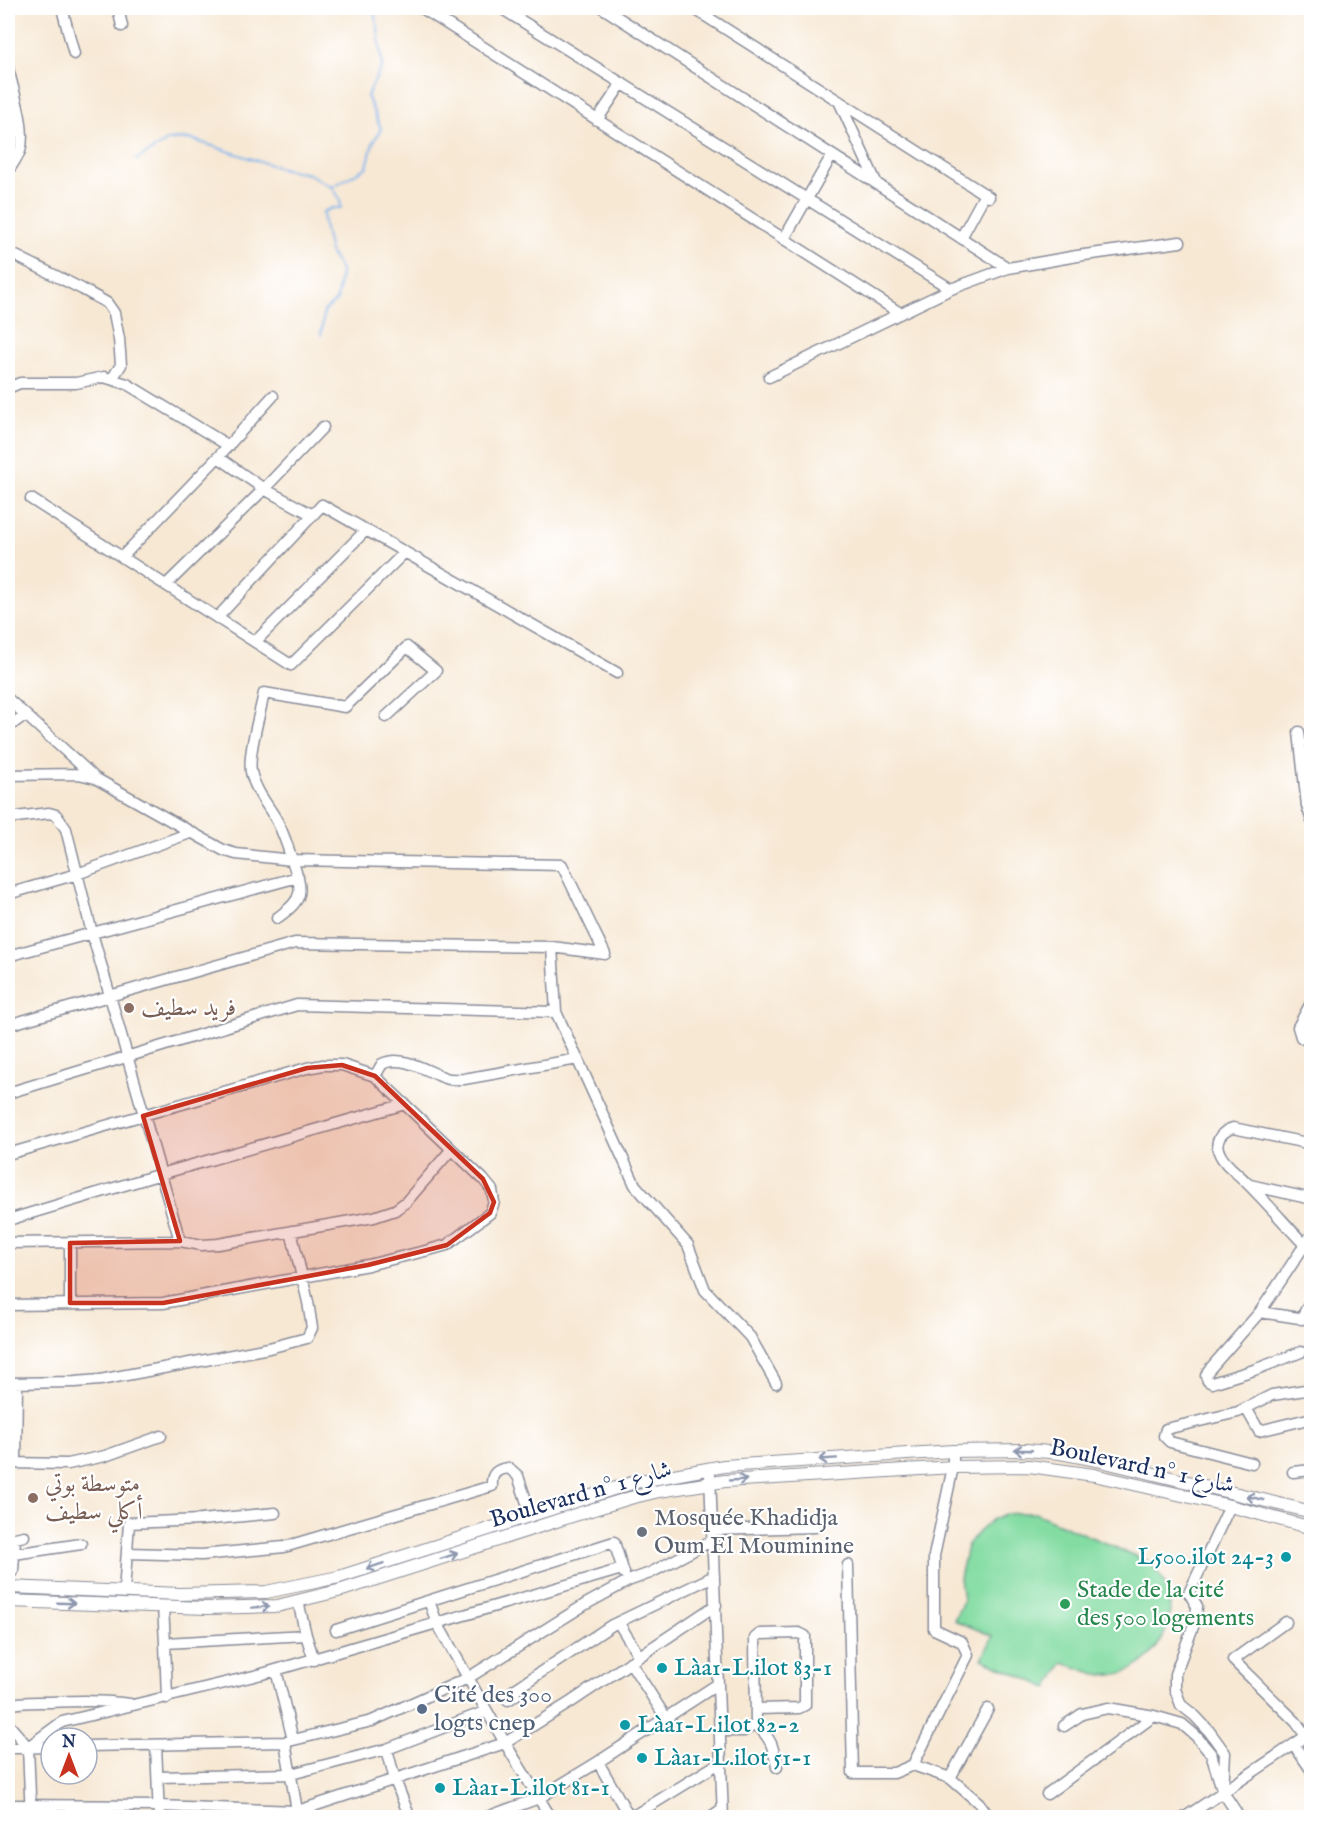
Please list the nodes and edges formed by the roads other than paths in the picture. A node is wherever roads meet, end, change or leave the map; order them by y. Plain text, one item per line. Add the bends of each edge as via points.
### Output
1 (62, 8) edge
2 (118, 8) edge
3 (422, 8) edge
4 (501, 8) edge
5 (603, 8) edge
6 (693, 8) edge
7 (122, 26) dead end
8 (74, 54) dead end
9 (8, 68) edge
10 (622, 83) junction
11 (839, 101) junction
12 (597, 120) junction
13 (832, 155) junction
14 (8, 171) edge
15 (877, 184) junction
16 (807, 199) junction
17 (961, 238) junction
18 (784, 239) junction
19 (1180, 242) dead end
20 (8, 252) edge
21 (1008, 268) junction
22 (951, 289) junction
23 (900, 313) junction
24 (769, 377) dead end
25 (112, 379) junction
26 (8, 388) edge
27 (273, 396) dead end
28 (323, 427) dead end
29 (229, 446) junction
30 (218, 457) junction
31 (264, 489) junction
32 (31, 498) dead end
33 (314, 514) junction
34 (366, 530) junction
35 (405, 552) junction
36 (122, 557) junction
37 (166, 585) junction
38 (217, 618) junction
39 (255, 642) junction
40 (617, 674) dead end
41 (8, 699) edge
42 (25, 715) junction
43 (386, 717) dead end
44 (8, 727) edge
45 (1299, 732) dead end
46 (8, 775) edge
47 (95, 778) junction
48 (8, 818) edge
49 (1311, 821) edge
50 (190, 833) junction
51 (292, 860) junction
52 (77, 874) junction
53 (298, 878) junction
54 (8, 894) edge
55 (277, 918) dead end
56 (92, 933) junction
57 (552, 947) junction
58 (8, 956) edge
59 (110, 997) junction
60 (1311, 1001) edge
61 (556, 1012) junction
62 (8, 1025) edge
63 (1311, 1044) edge
64 (128, 1055) junction
65 (578, 1059) junction
66 (375, 1076) junction
67 (8, 1093) edge
68 (405, 1104) junction
69 (143, 1116) junction
70 (1311, 1144) edge
71 (451, 1150) junction
72 (8, 1154) edge
73 (160, 1174) junction
74 (1249, 1185) junction
75 (1311, 1199) edge
76 (8, 1220) edge
77 (291, 1231) junction
78 (1311, 1234) edge
79 (180, 1241) junction
80 (8, 1243) edge
81 (70, 1243) junction
82 (1305, 1245) junction
83 (302, 1277) junction
84 (1311, 1298) edge
85 (70, 1303) junction
86 (8, 1305) edge
87 (1260, 1312) junction
88 (1306, 1320) edge
89 (1301, 1352) dead end
90 (12, 1383) edge
91 (776, 1383) dead end
92 (1311, 1389) edge
93 (1246, 1408) junction
94 (1311, 1418) edge
95 (161, 1436) dead end
96 (953, 1451) junction
97 (11, 1463) edge
98 (1252, 1463) dead end
99 (953, 1467) junction
100 (710, 1468) junction
101 (1311, 1470) edge
102 (1293, 1472) dead end
103 (710, 1483) junction
104 (1230, 1506) junction
105 (1311, 1512) edge
106 (275, 1513) dead end
107 (531, 1515) junction
108 (814, 1527) dead end
109 (1311, 1528) edge
110 (712, 1535) junction
111 (24, 1536) dead end
112 (81, 1544) dead end
113 (127, 1552) junction
114 (14, 1554) junction
115 (848, 1565) dead end
116 (622, 1569) junction
117 (10, 1570) edge
118 (714, 1576) junction
119 (628, 1581) junction
120 (11, 1587) edge
121 (124, 1592) junction
122 (8, 1601) edge
123 (298, 1601) junction
124 (429, 1601) junction
125 (716, 1605) junction
126 (163, 1607) junction
127 (618, 1622) junction
128 (1286, 1622) dead end
129 (437, 1623) junction
130 (336, 1630) dead end
131 (306, 1635) junction
132 (165, 1643) junction
133 (634, 1659) junction
134 (314, 1660) junction
135 (276, 1670) junction
136 (468, 1678) junction
137 (718, 1684) junction
138 (167, 1698) junction
139 (507, 1700) dead end
140 (8, 1705) edge
141 (137, 1705) junction
142 (756, 1709) junction
143 (988, 1709) dead end
144 (487, 1711) junction
145 (1155, 1716) junction
146 (666, 1718) junction
147 (8, 1724) edge
148 (756, 1724) junction
149 (1064, 1726) dead end
150 (720, 1731) junction
151 (1309, 1734) edge
152 (289, 1741) junction
153 (505, 1743) junction
154 (156, 1745) junction
155 (1294, 1745) junction
156 (99, 1746) edge
157 (28, 1747) junction
158 (39, 1747) edge
159 (8, 1748) edge
160 (387, 1749) junction
161 (598, 1762) junction
162 (721, 1762) junction
163 (913, 1765) junction
164 (777, 1767) dead end
165 (1311, 1771) edge
166 (291, 1774) junction
167 (158, 1777) junction
168 (950, 1778) junction
169 (396, 1780) junction
170 (1223, 1792) junction
171 (1047, 1794) dead end
172 (539, 1798) junction
173 (30, 1804) junction
174 (8, 1805) edge
175 (159, 1812) edge
176 (723, 1813) edge
177 (298, 1814) edge
178 (31, 1818) edge
179 (410, 1818) edge
180 (484, 1818) edge
181 (551, 1818) edge
182 (630, 1818) edge
183 (709, 1818) edge
184 (990, 1818) edge
185 (1184, 1818) edge
186 (1240, 1818) edge

1 - 8 street
2 - 7 street
3 - 12 street
4 - 10 street
5 - 13 street
6 - 11 street
9 - 14 street via 22,138 20,151
10 - 12 street
10 - 16 street
11 - 15 street
11 - 17 street via 987,195
12 - 18 street
13 - 15 street
13 - 16 street
15 - 17 street
16 - 18 street
16 - 22 street
17 - 21 street
18 - 23 street
19 - 21 street
20 - 25 street via 106,303 114,313 121,364
21 - 22 street
22 - 23 street
23 - 24 street
25 - 26 street via 20,383
25 - 29 street via 127,384
27 - 29 street
28 - 31 street
29 - 30 street
30 - 31 street
30 - 36 street
31 - 33 street
31 - 37 street
32 - 36 street
33 - 34 street via 322,505
33 - 38 street
34 - 35 street
34 - 39 street
35 - 39 street via 291,665
35 - 40 street
36 - 37 street
37 - 38 street
38 - 39 street
41 - 42 street
42 - 44 street
42 - 47 street
43 - 51 street via 436,671 407,647 345,707 264,693 251,770
45 - 49 street
46 - 47 street via 79,774
47 - 50 street
48 - 52 street via 38,813 56,815 66,829
50 - 51 street via 236,855
50 - 52 street
51 - 53 street
51 - 57 street via 562,865 605,954
52 - 54 street
52 - 56 street
53 - 55 street via 298,898
53 - 56 street
56 - 58 street
56 - 59 street
57 - 59 street via 295,943
57 - 61 street
59 - 62 street
59 - 64 street
60 - 63 street via 1298,1027 1301,1037
61 - 64 street via 297,1005
61 - 65 street
64 - 67 street
64 - 69 street
65 - 66 street via 464,1079 448,1079 424,1068 392,1061 382,1064
65 - 91 street via 635,1185 688,1245 705,1290 750,1337
66 - 68 street
66 - 69 street via 342,1065 322,1065
68 - 71 street
68 - 73 street
69 - 72 street
69 - 73 street
70 - 74 street via 1238,1128 1224,1132 1217,1144 1219,1153
71 - 77 street via 395,1210
71 - 83 street via 492,1190 494,1202 490,1213 447,1245
73 - 76 street
73 - 79 street
74 - 75 street
74 - 82 street
77 - 79 street via 218,1244
77 - 83 street
78 - 82 street
79 - 81 street
80 - 81 street
81 - 85 street
82 - 87 street
83 - 85 street via 163,1303
83 - 90 street via 312,1328 308,1338 100,1380
84 - 88 street
85 - 86 street
87 - 88 street
87 - 89 street via 1208,1371 1208,1382
90 - 97 street
92 - 93 street via 1272,1395
93 - 94 street via 1259,1431
93 - 98 street via 1166,1429 1164,1436 1170,1442
95 - 97 street via 81,1462
96 - 99 street
96 -> 100 main road, Boulevard n° شارع 1
105 -> 96 main road, Boulevard n° شارع 1 via 1088,1458 1026,1450
103 -> 99 main road, Boulevard n° شارع 1
99 - 104 main road, Boulevard n° شارع 1 via 1029,1466 1066,1470
99 - 163 street via 934,1556 934,1629 962,1642 968,1655
100 - 103 street
100 - 107 main road, Boulevard n° شارع 1 via 635,1482
101 - 102 street
103 - 110 street
123 -> 103 main road, Boulevard n° شارع 1 via 630,1498
104 - 109 main road, Boulevard n° شارع 1
104 - 170 street via 1189,1593 1197,1606 1196,1619 1175,1674 1181,1704 1225,1753
106 - 113 street via 129,1523
107 - 113 street via 518,1476 509,1468 493,1474 492,1486 284,1548 202,1555
107 -> 121 main road, Boulevard n° شارع 1 via 339,1577 276,1590 225,1594
108 - 110 street
110 - 118 street
110 - 119 street via 650,1573
111 - 114 street via 15,1538
112 - 114 street
113 - 121 street
114 - 117 street
115 - 163 street via 854,1773 894,1773
116 - 119 street
116 - 124 street via 614,1542
116 - 129 street
117 - 120 street
118 - 125 street
118 - 127 street
119 - 136 street
120 - 121 main road, Boulevard n° شارع 1
122 -> 126 main road, Boulevard n° شارع 1
126 -> 123 main road, Boulevard n° شارع 1 via 247,1608
123 - 131 street
124 - 129 street
124 - 130 street
125 - 133 street
125 - 137 street
126 - 132 street
127 - 133 street
127 - 139 street via 514,1690 516,1695
128 - 151 street via 1233,1660
129 - 134 street
129 - 136 street
131 - 132 street
131 - 134 street
132 - 138 street
133 - 146 street
133 - 153 street
134 - 135 street
135 - 138 street
135 - 152 street
136 - 144 street
136 - 152 street via 372,1722
137 - 146 street
137 - 150 street
138 - 141 street
140 - 141 street via 69,1701
141 - 157 street via 63,1722
142 - 142 street via 805,1705 805,1636 760,1634 755,1638
142 - 148 street
143 - 168 street
144 - 153 street
144 - 160 street
145 - 149 street via 1108,1708 1082,1714
145 - 170 street via 1182,1724 1196,1736 1210,1754
145 - 171 street
146 - 161 street
147 - 157 street
148 - 150 street via 744,1731
148 - 164 street via 773,1745
150 - 162 street
151 - 155 street
152 - 154 street
152 - 166 street
153 - 169 street
153 - 172 street
154 - 156 street
154 - 167 street
155 - 165 street
155 - 170 street
157 - 158 street
157 - 159 street
157 - 173 street
160 - 166 street
160 - 169 street
161 - 172 street
161 - 182 street
162 - 176 street
162 - 182 street
163 - 168 street
166 - 167 street
166 - 177 street
167 - 175 street
168 - 184 street
169 - 177 street
169 - 179 street
170 - 185 street
170 - 186 street
172 - 180 street
172 - 181 street
173 - 174 street
173 - 175 street
173 - 178 street
175 - 177 street
176 - 183 street

